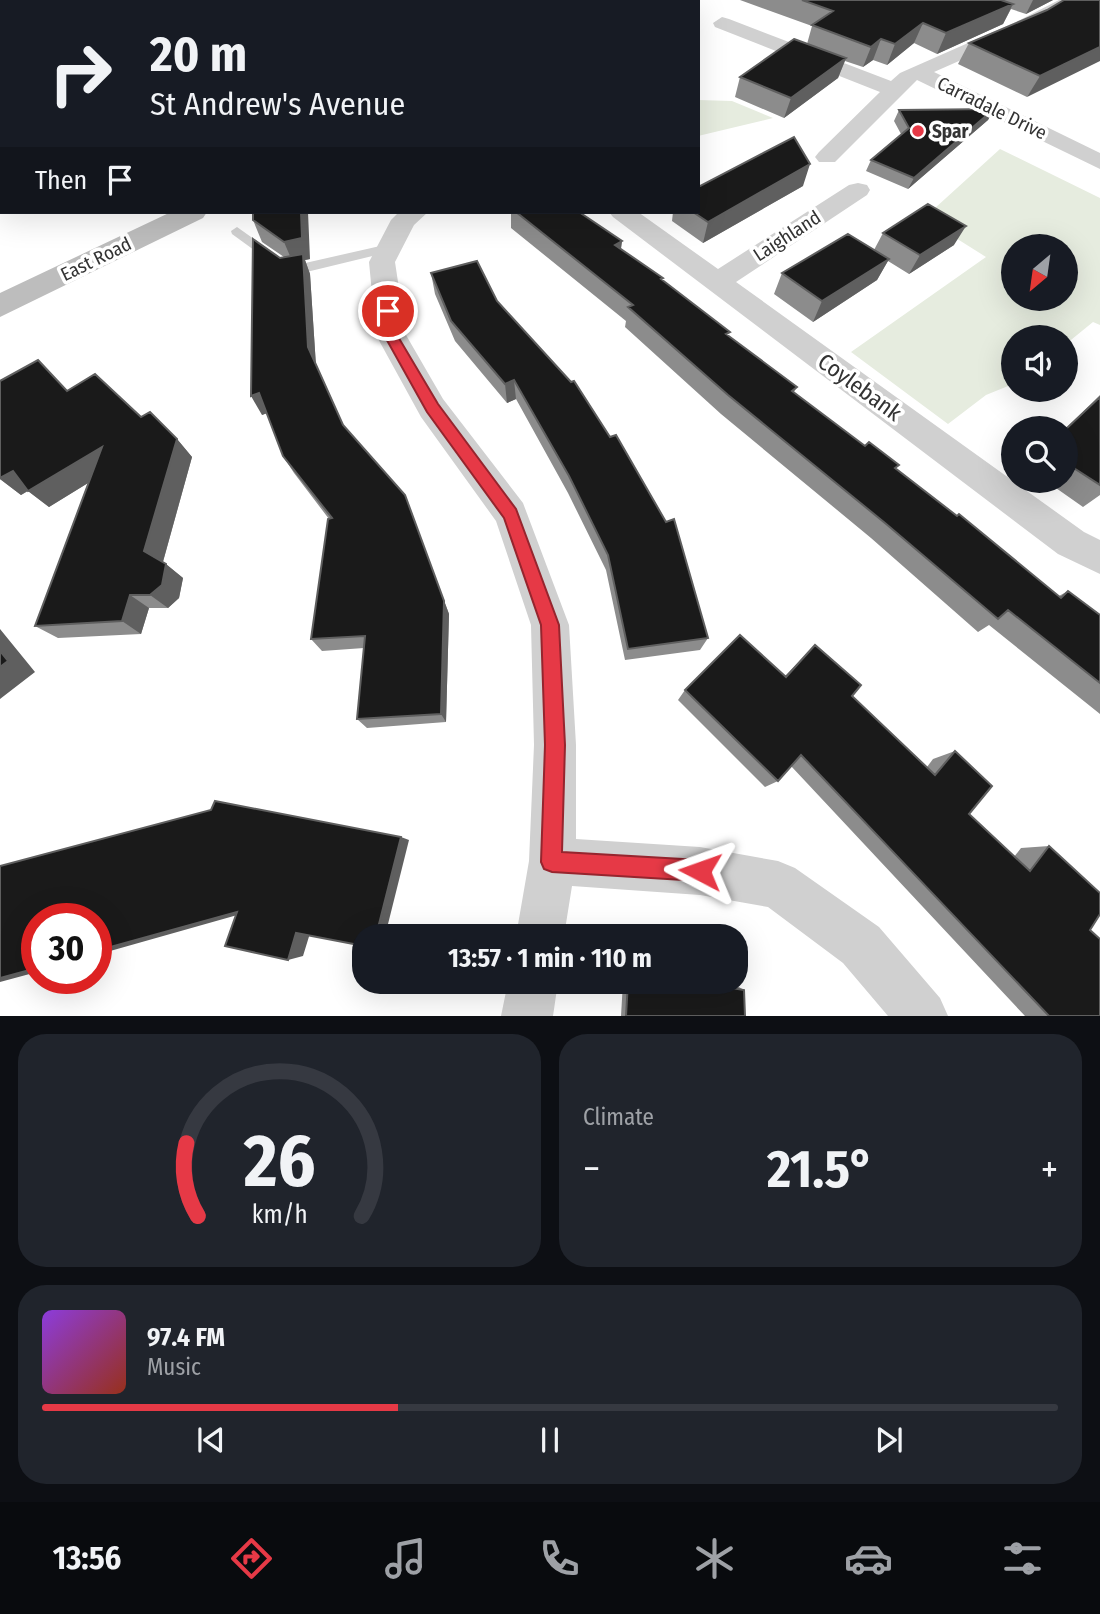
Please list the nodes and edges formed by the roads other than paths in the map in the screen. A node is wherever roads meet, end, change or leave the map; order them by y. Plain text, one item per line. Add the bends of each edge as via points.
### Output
1 (1073, 0) edge
2 (1000, 15) edge
3 (722, 23) dead end
4 (1027, 24) junction
5 (919, 72) junction
6 (895, 90) junction
7 (1064, 144) junction
8 (827, 157) dead end
9 (1038, 159) dead end
10 (1100, 162) edge
11 (858, 190) dead end
12 (188, 214) edge
13 (412, 214) edge
14 (625, 214) edge
15 (237, 231) dead end
16 (389, 248) junction
17 (717, 282) junction
18 (0, 306) edge
19 (1100, 558) edge
20 (552, 862) junction
21 (542, 924) edge
22 (531, 994) edge
23 (527, 1016) edge
24 (922, 1016) edge

1 - 4 street, Carradale Drive
2 - 4 street
3 - 6 street
4 - 5 street, Carradale Drive
5 - 6 street, Carradale Drive
5 - 7 street, Carradale Drive
6 - 8 street, Carradale Drive
7 - 9 street, Carradale Drive
7 - 10 street, Carradale Drive
11 - 17 street, Laighland
12 - 18 street, East Road
13 - 16 street
14 - 17 street, Coylebank
15 - 16 lane via 290,271
16 - 20 street via 382,262 391,335 432,408 510,514 550,625 555,745
17 - 19 street, Coylebank via 1071,543
20 - 21 street
20 - 24 street via 700,871 778,886 861,944
22 - 23 street

